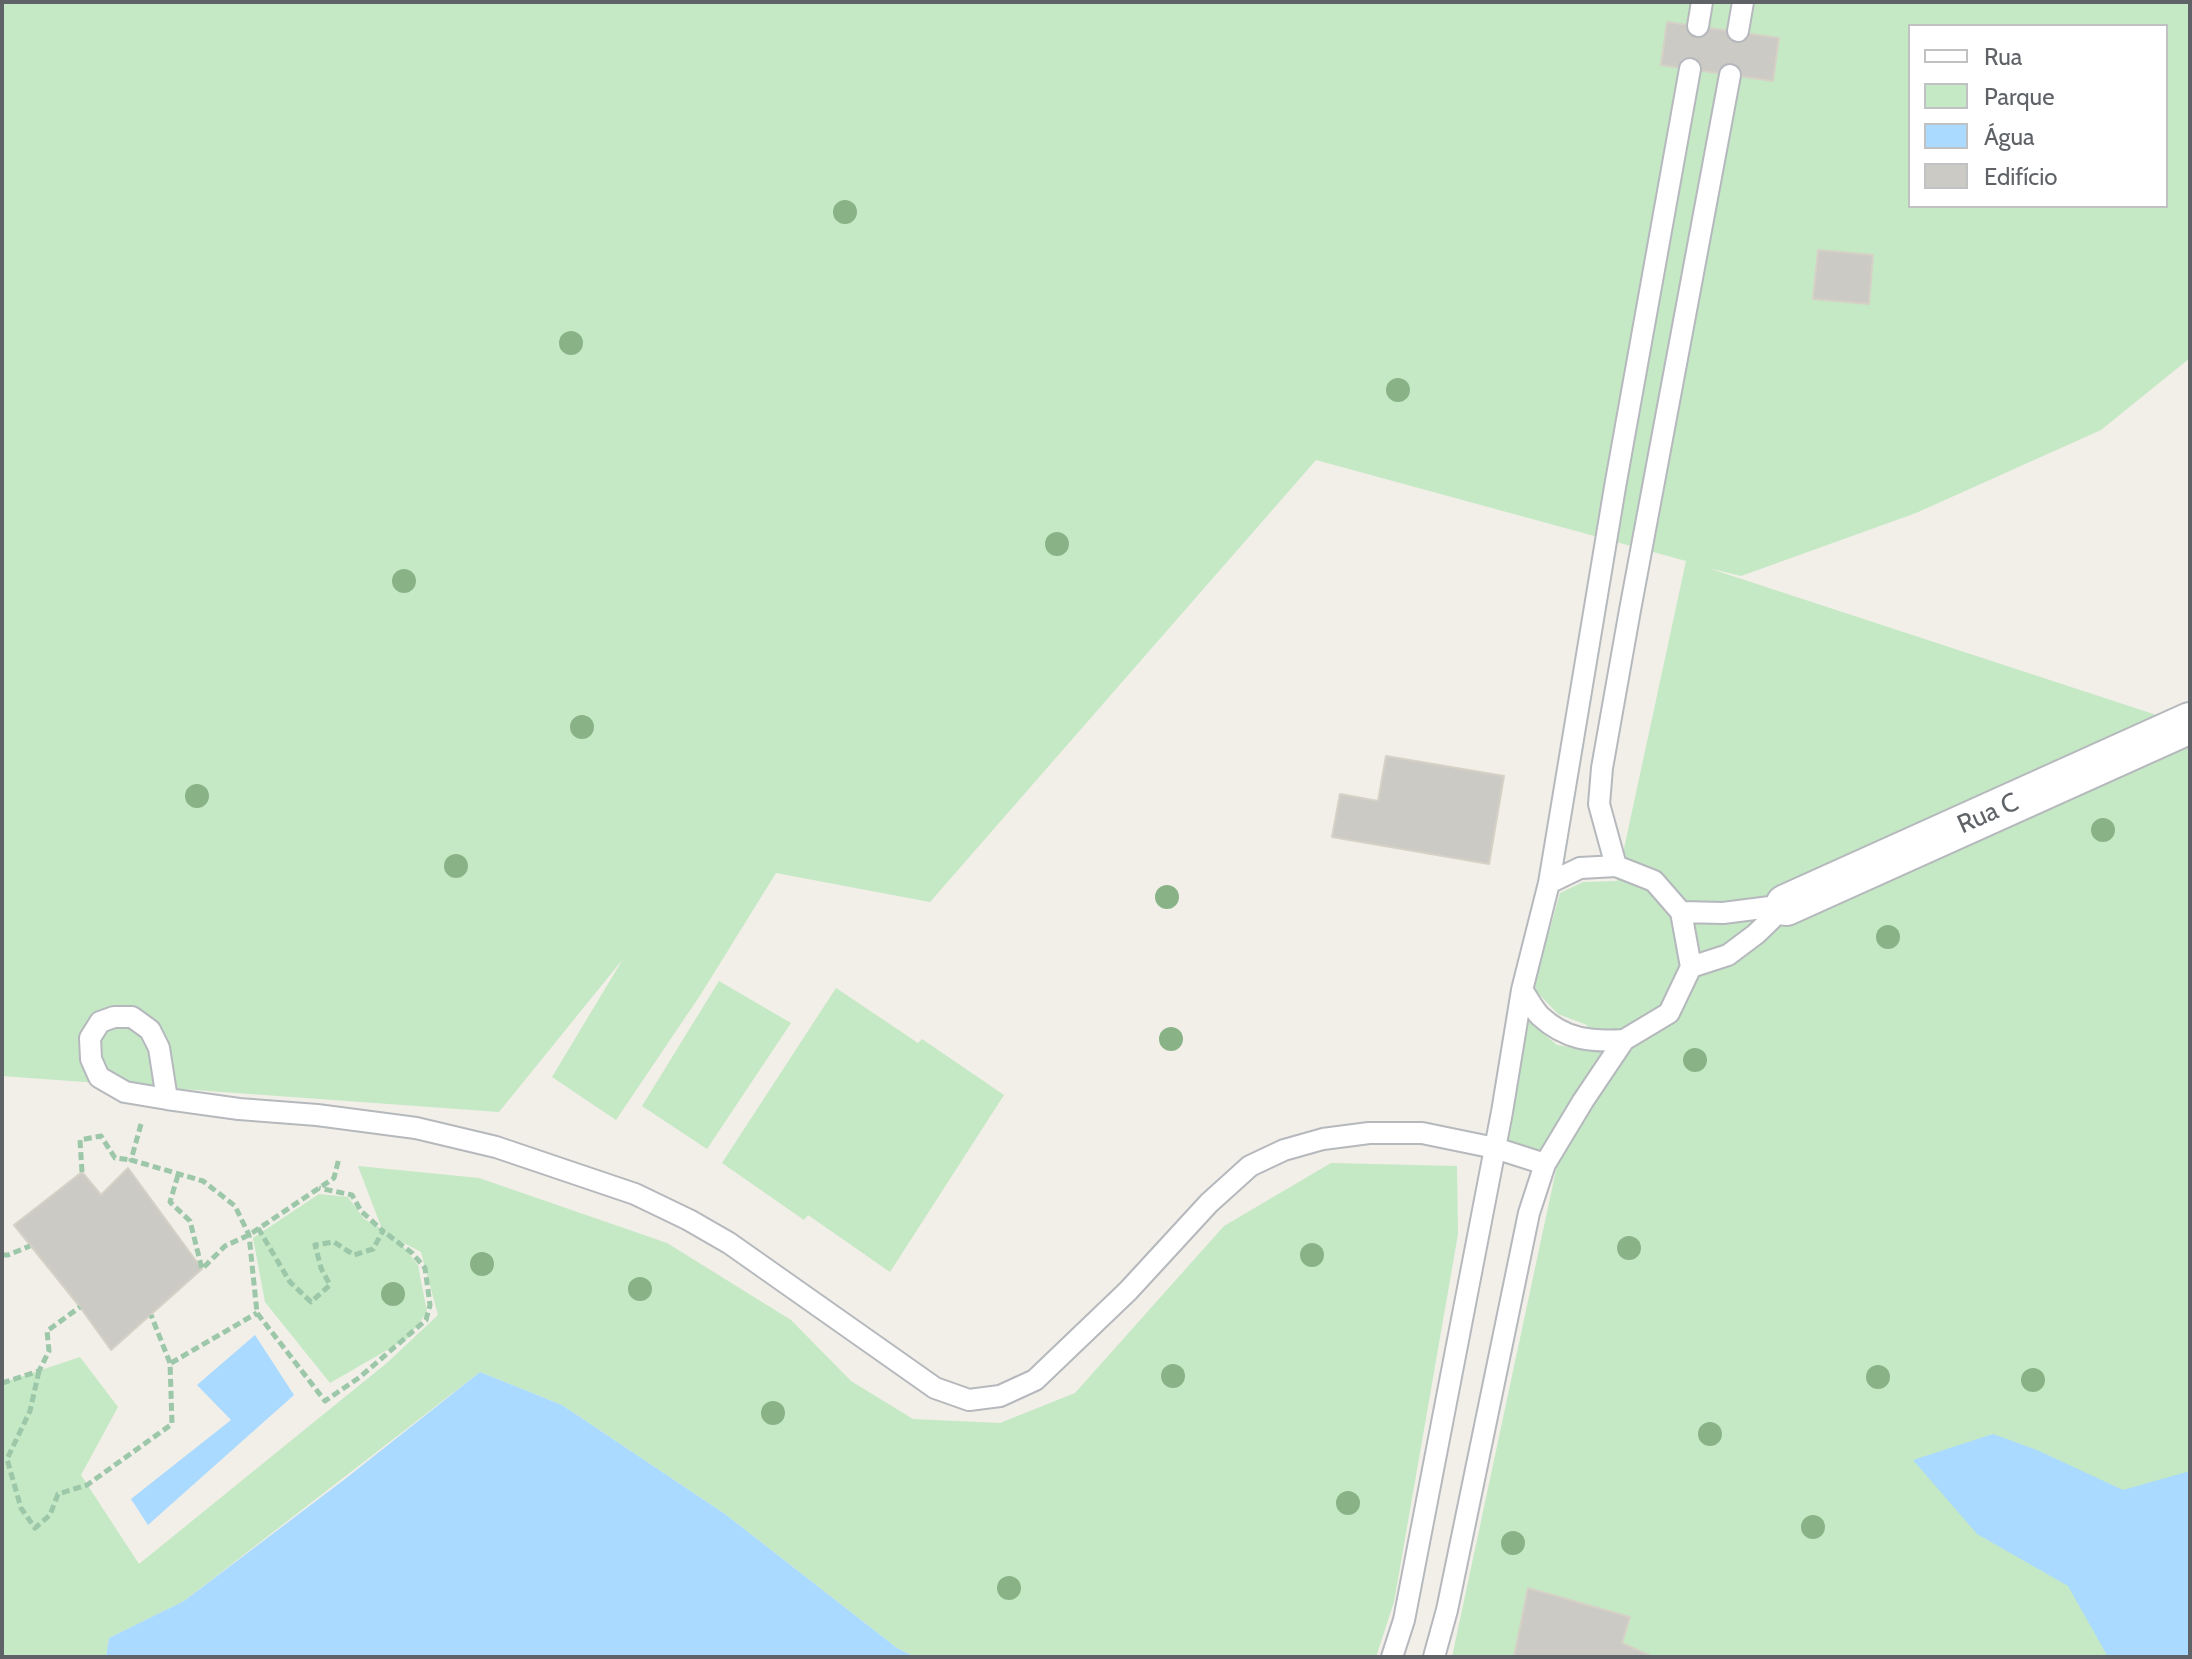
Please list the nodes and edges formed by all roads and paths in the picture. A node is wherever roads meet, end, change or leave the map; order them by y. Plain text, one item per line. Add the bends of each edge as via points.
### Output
1 (1702, 2) edge
2 (1743, 2) edge
3 (1698, 26) dead end
4 (1738, 31) dead end
5 (1690, 69) dead end
6 (1730, 75) dead end
7 (2190, 723) edge
8 (1616, 866) junction
9 (1549, 883) junction
10 (1786, 905) junction
11 (1681, 912) junction
12 (1691, 967) junction
13 (1522, 990) junction
14 (1624, 1040) junction
15 (158, 1097) joint
16 (1495, 1148) junction
17 (339, 1158) dead end
18 (131, 1160) junction
19 (1545, 1164) junction
20 (82, 1172) dead end
21 (178, 1174) junction
22 (319, 1188) junction
23 (258, 1228) junction
24 (383, 1231) junction
25 (249, 1235) junction
26 (30, 1246) dead end
27 (2, 1255) edge
28 (80, 1307) dead end
29 (257, 1313) junction
30 (151, 1315) dead end
31 (170, 1363) junction
32 (39, 1371) junction
33 (2, 1383) edge
34 (1392, 1657) edge
35 (1434, 1657) edge

1 - 3 lane
2 - 4 lane
5 - 9 lane
6 - 8 lane via 1602,768 1599,804
7 - 10 street, Rua C
8 - 9 lane via 1580,868
8 - 11 lane via 1654,881
9 - 13 lane
10 - 11 lane
10 - 12 lane via 1728,955
11 - 12 lane
12 - 14 lane via 1669,1013
13 - 14 lane via 1539,1015 1564,1033 1594,1042
13 - 16 lane
14 - 19 lane
15 - 16 lane via 416,1128 496,1147 635,1194 729,1243 935,1388 969,1400 1000,1396 1035,1380 1250,1166 1284,1150 1369,1133 1422,1133
15 - 18 path
16 - 19 lane
16 - 34 lane via 1404,1620
17 - 22 path via 334,1178
18 - 20 path via 115,1158 101,1136 80,1140
18 - 21 path
19 - 35 lane via 1529,1213
21 - 25 path via 203,1181 235,1206
21 - 25 path via 170,1202 190,1221 202,1269 225,1246
22 - 23 path
22 - 24 path via 352,1195
23 - 24 path via 290,1282 311,1302 330,1285 315,1245 334,1242 354,1255 373,1249
23 - 25 path
24 - 29 path via 425,1268 430,1305 426,1320 325,1401
25 - 29 path
26 - 27 path
28 - 32 path via 47,1331 49,1351
29 - 31 path
30 - 31 path
31 - 32 path via 172,1424 87,1485 58,1494 50,1515 35,1528 21,1508 7,1459 30,1411
32 - 33 path

